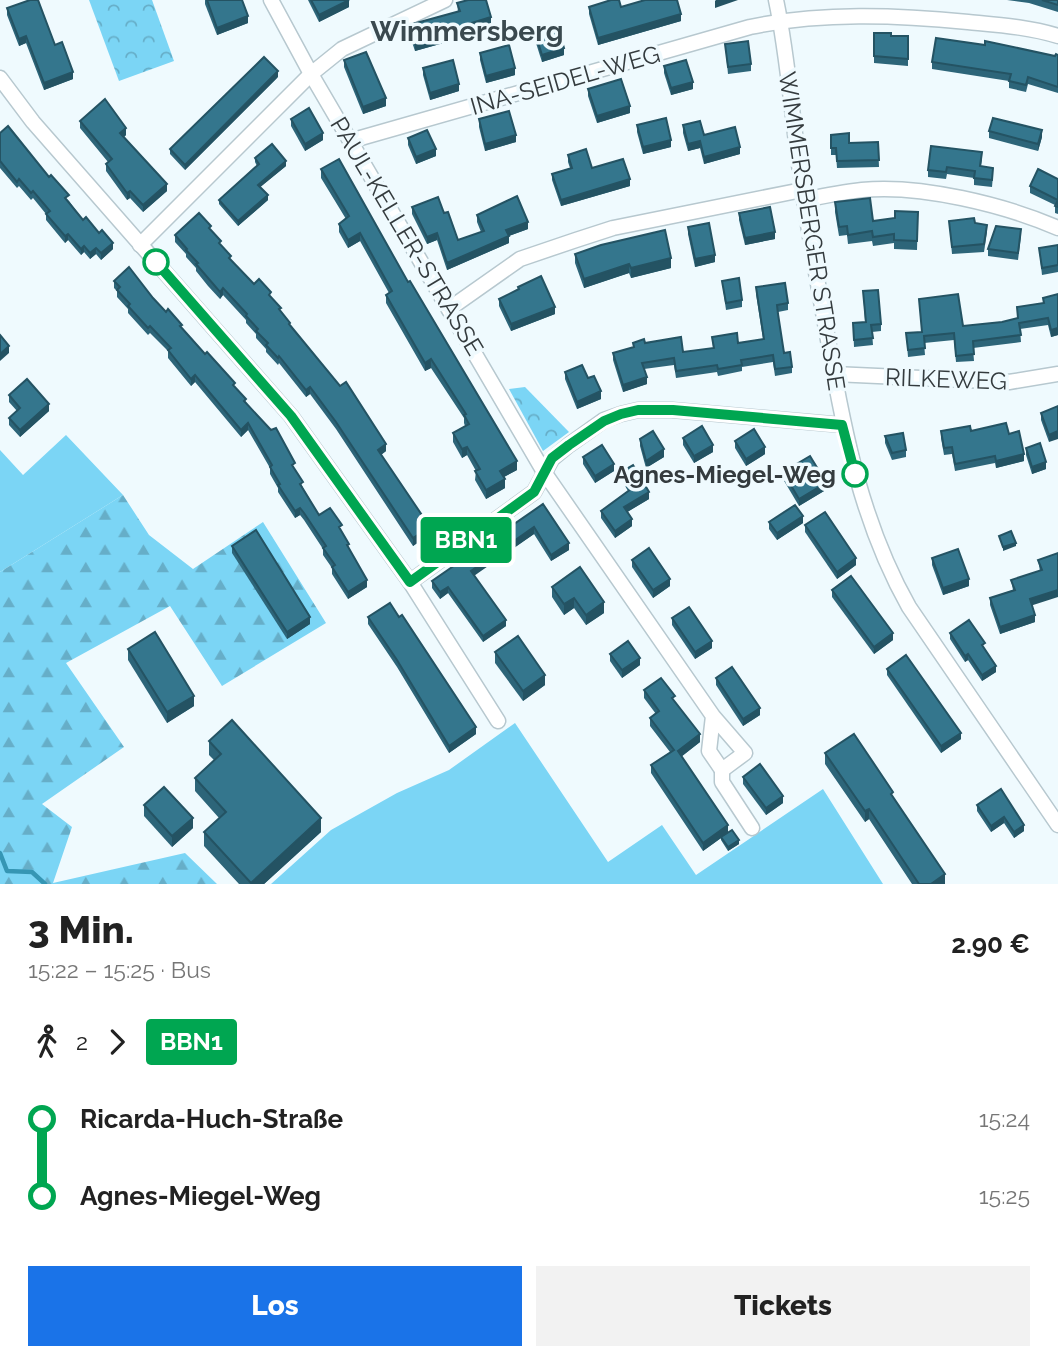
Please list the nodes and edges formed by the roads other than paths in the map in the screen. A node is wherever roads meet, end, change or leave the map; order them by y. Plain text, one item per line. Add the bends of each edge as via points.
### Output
1 (271, 0) edge
2 (445, 0) edge
3 (776, 0) edge
4 (780, 21) junction
5 (1058, 36) edge
6 (311, 74) junction
7 (0, 78) edge
8 (350, 141) junction
9 (803, 195) junction
10 (1058, 228) edge
11 (140, 245) junction
12 (449, 309) junction
13 (834, 374) junction
14 (1058, 374) edge
15 (842, 425) junction
16 (544, 471) junction
17 (410, 582) junction
18 (713, 716) junction
19 (498, 720) dead end
20 (722, 769) junction
21 (1058, 825) edge
22 (752, 828) dead end

1 - 6 street, PAUL-KELLER-STRASSE
2 - 6 street via 342,50
3 - 4 street, WIMMERSBERGER STRASSE
4 - 5 street, INA-SEIDEL-WEG via 903,16 1035,29
4 - 8 street, INA-SEIDEL-WEG
4 - 9 street, WIMMERSBERGER STRASSE
6 - 8 street, PAUL-KELLER-STRASSE
6 - 11 street
7 - 11 street
8 - 12 street, PAUL-KELLER-STRASSE
9 - 10 street via 865,190 965,198
9 - 12 street via 613,228 520,259
9 - 13 street, WIMMERSBERGER STRASSE
11 - 17 street via 291,416
12 - 16 street, PAUL-KELLER-STRASSE
13 - 14 street, RILKEWEG via 1009,382
13 - 15 street, WIMMERSBERGER STRASSE
15 - 16 street via 638,410 604,421 552,458
15 - 21 street, WIMMERSBERGER STRASSE via 890,572
16 - 17 street via 534,492
16 - 18 street
17 - 19 street
18 - 20 street via 709,751
18 - 20 street via 745,753
20 - 22 street via 722,782

